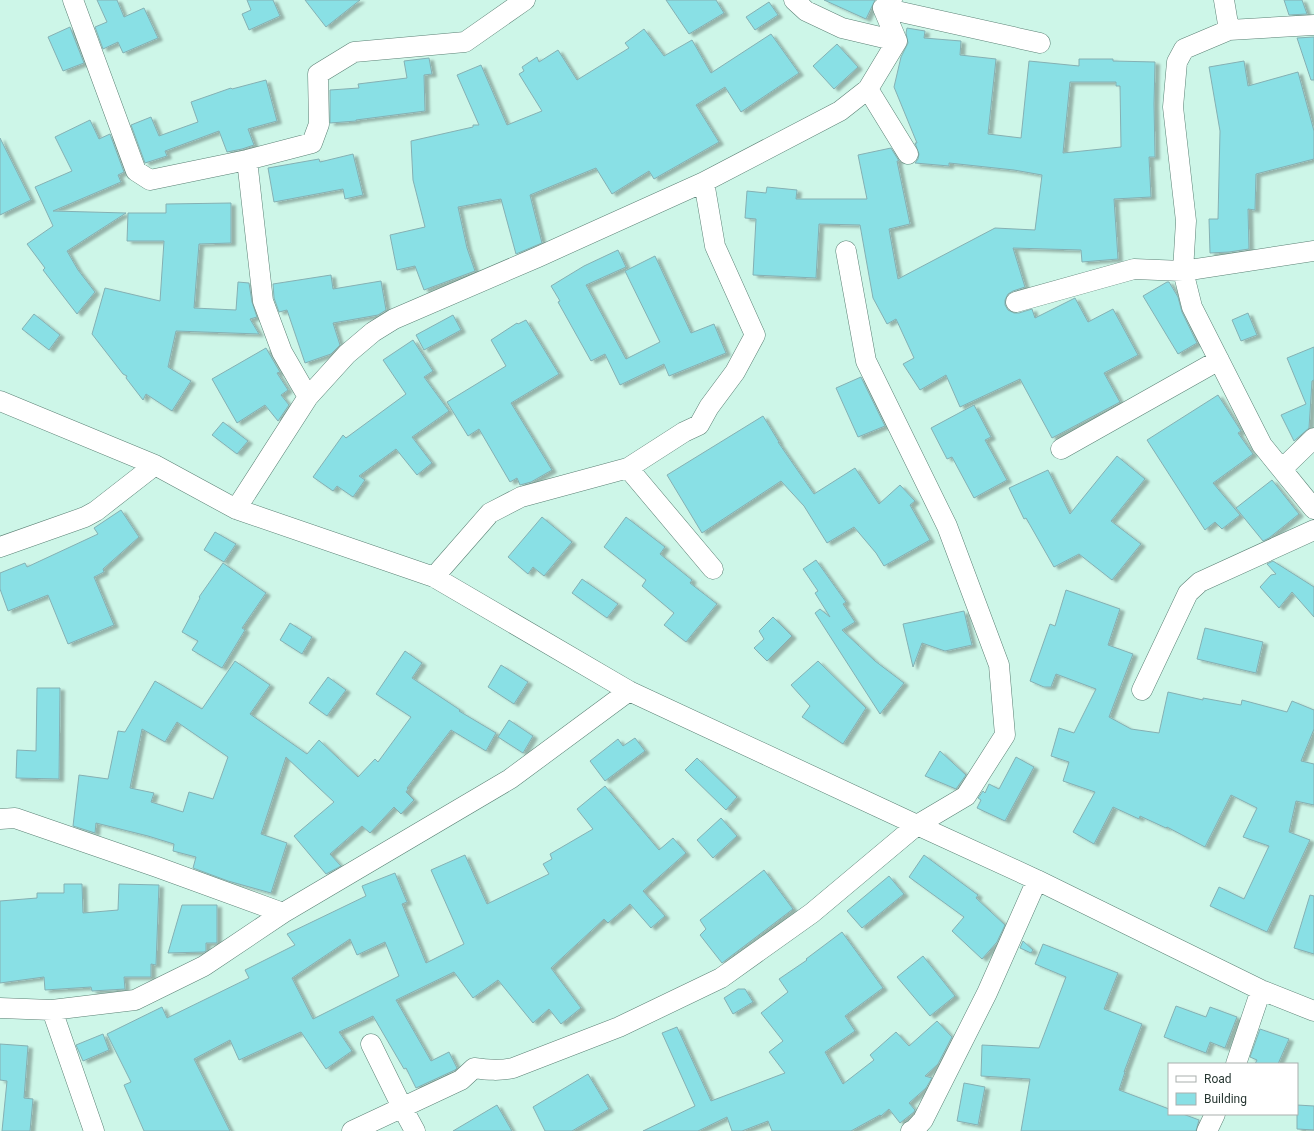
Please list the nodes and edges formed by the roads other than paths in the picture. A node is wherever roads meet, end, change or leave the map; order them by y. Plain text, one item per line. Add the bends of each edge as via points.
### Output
1 (73, 0) edge
2 (525, 0) edge
3 (794, 0) edge
4 (1224, 0) edge
5 (888, 4) edge
6 (1314, 25) edge
7 (1229, 30) junction
8 (897, 41) junction
9 (1040, 43) dead end
10 (868, 89) junction
11 (908, 154) dead end
12 (247, 160) junction
13 (704, 182) junction
14 (846, 251) dead end
15 (1314, 251) edge
16 (1182, 271) junction
17 (1016, 302) dead end
18 (1219, 360) junction
19 (308, 396) junction
20 (0, 401) edge
21 (1314, 438) edge
22 (1061, 449) dead end
23 (155, 465) junction
24 (628, 468) junction
25 (1282, 469) junction
26 (236, 509) junction
27 (1314, 509) edge
28 (1314, 530) edge
29 (0, 547) edge
30 (713, 569) dead end
31 (434, 577) junction
32 (1142, 690) dead end
33 (629, 691) junction
34 (0, 819) edge
35 (917, 825) junction
36 (1037, 880) junction
37 (282, 913) junction
38 (1261, 990) junction
39 (0, 1008) edge
40 (52, 1010) junction
41 (1314, 1011) edge
42 (371, 1044) dead end
43 (1236, 1063) edge
44 (402, 1107) junction
45 (1215, 1115) edge
46 (94, 1131) edge
47 (352, 1131) edge
48 (415, 1131) edge
49 (911, 1131) edge
50 (1208, 1131) edge

1 - 12 street via 136,171 150,180
2 - 12 street via 465,42 354,52 339,60 318,74 318,124 312,143
3 - 8 street via 806,11 842,28
4 - 7 street
5 - 8 street
5 - 9 street
6 - 7 street
7 - 16 street via 1184,49 1177,62 1173,107 1186,221
8 - 10 street
10 - 11 street
10 - 13 street via 840,111
12 - 19 street via 263,301 282,352
13 - 19 street via 394,319 373,332 347,354
13 - 24 street via 714,246 755,335 735,372 698,425
14 - 35 street via 866,361 947,526 999,665 1005,736 966,796
15 - 16 street
16 - 17 street via 1134,269
16 - 18 street via 1192,307
18 - 22 street
18 - 25 street via 1262,445
19 - 26 street
20 - 23 street
21 - 25 street
23 - 26 street
23 - 29 street via 85,517
24 - 30 street
24 - 31 street via 521,497 490,513
25 - 27 street
26 - 31 street
28 - 32 street via 1200,582 1188,593
31 - 33 street
33 - 35 street
33 - 37 street via 510,779
34 - 37 street via 15,818
35 - 36 street
35 - 44 street via 812,914 721,978 620,1027 513,1068 474,1068 461,1080
36 - 38 street
36 - 49 street via 983,1000 923,1120
37 - 40 street via 204,966 134,1000
38 - 41 street
38 - 43 street
39 - 40 street
40 - 46 street
42 - 44 street
44 - 47 street
44 - 48 street
45 - 50 street

